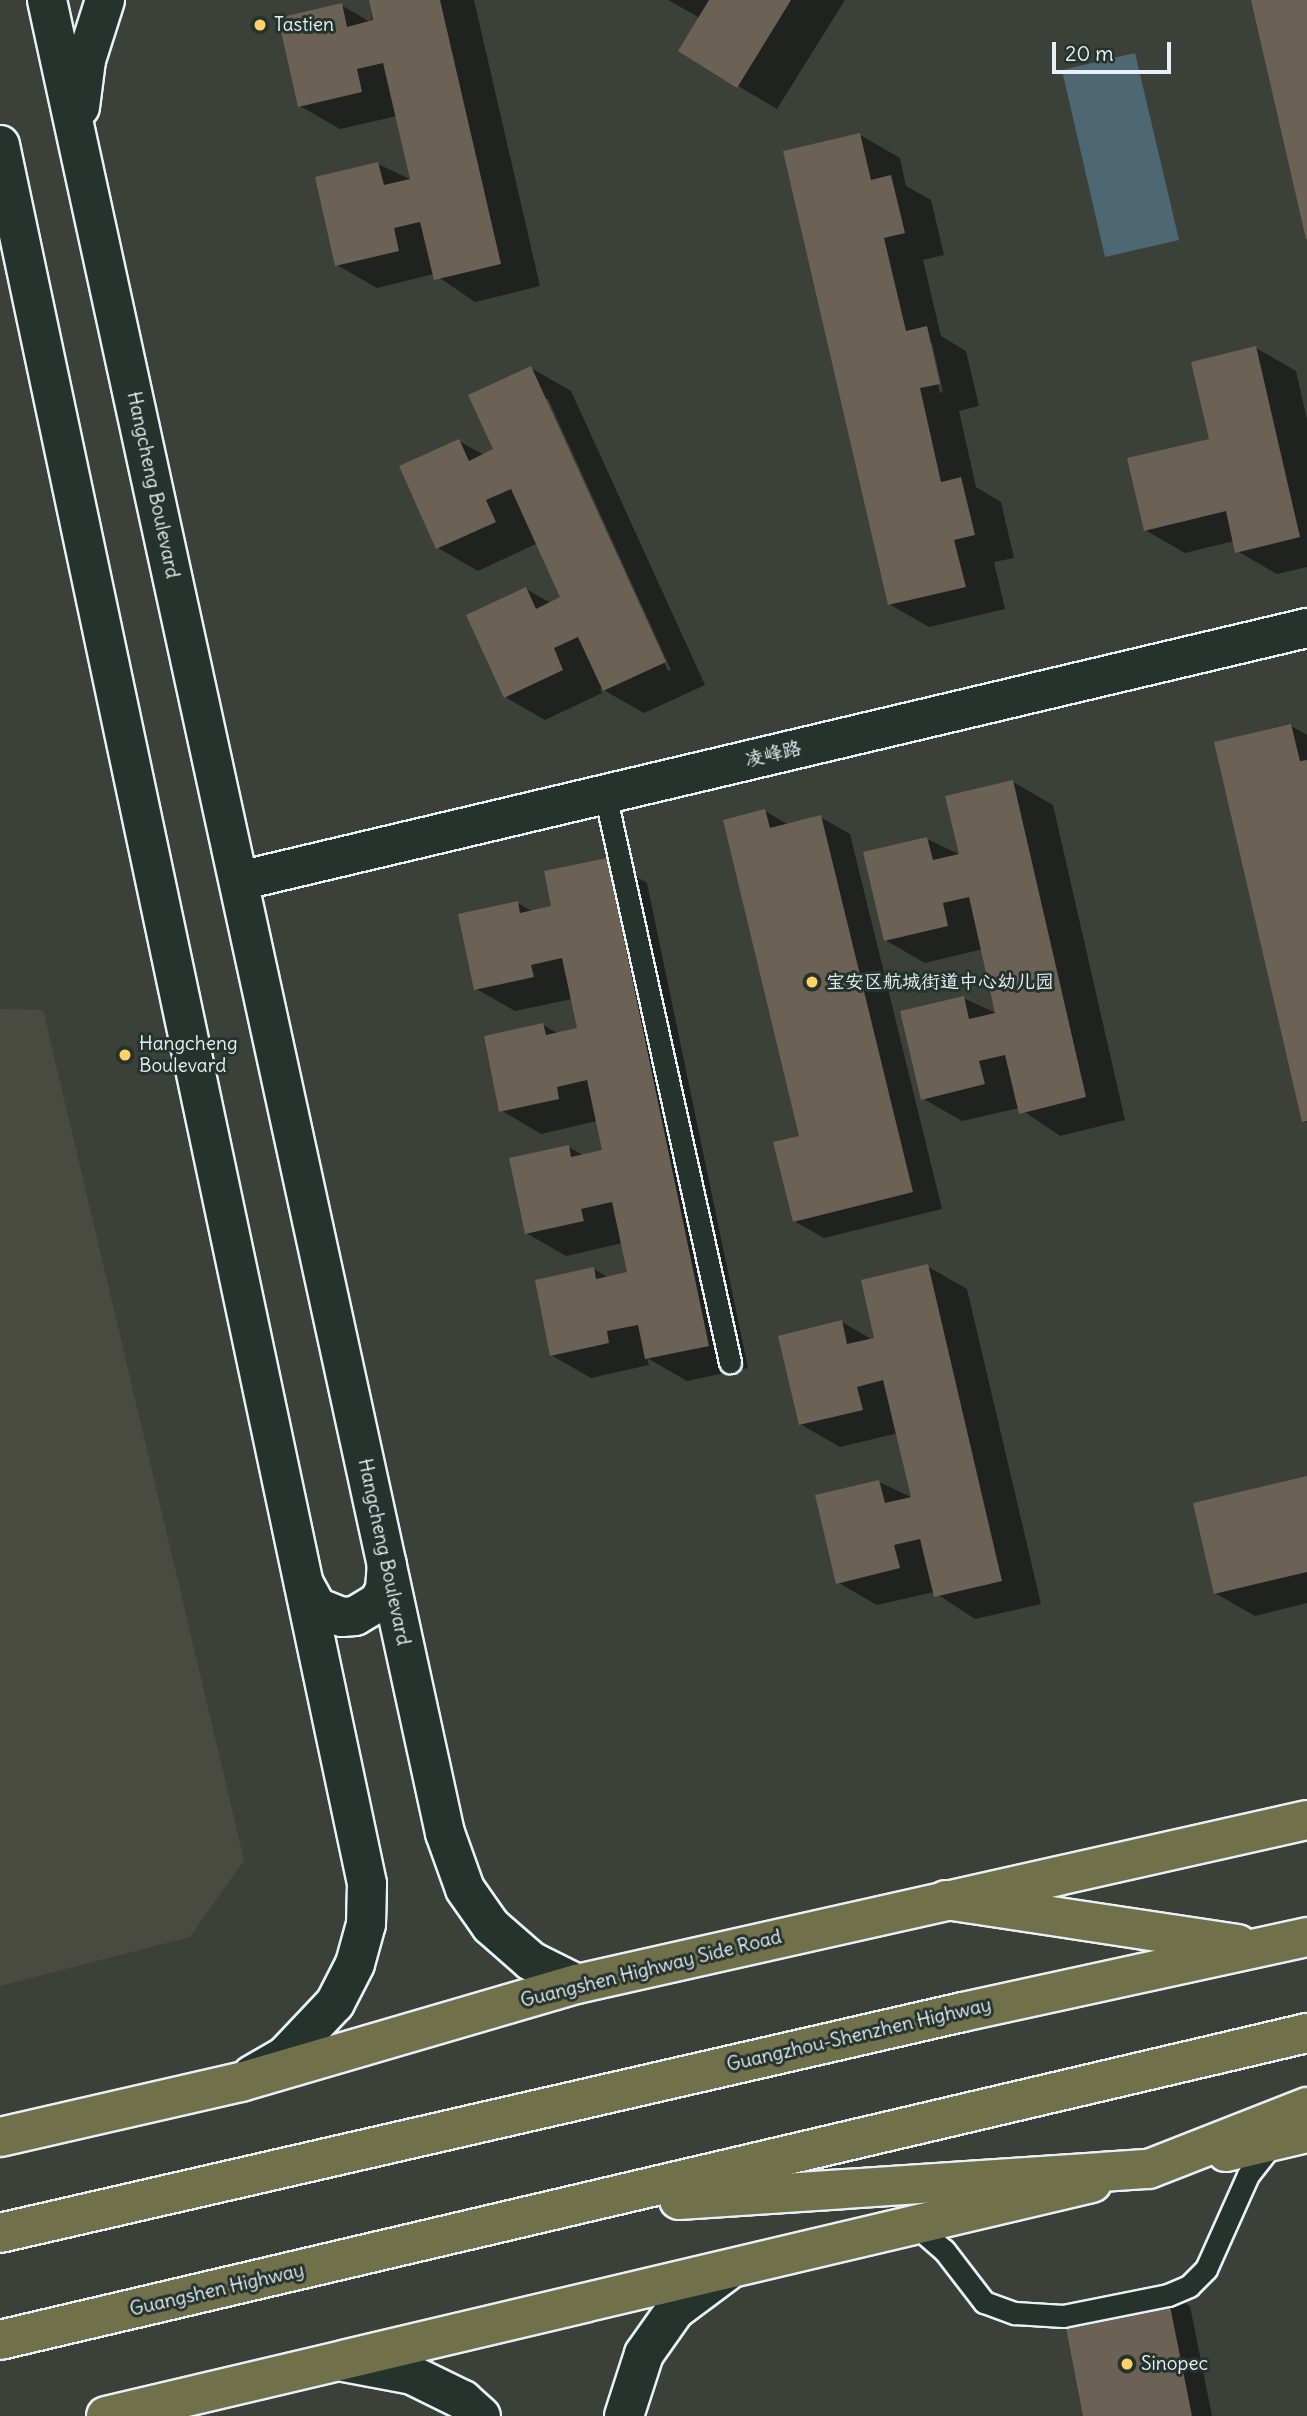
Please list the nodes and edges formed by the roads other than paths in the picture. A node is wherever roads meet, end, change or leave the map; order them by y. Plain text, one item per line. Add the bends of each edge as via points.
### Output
1 (47, 0) edge
2 (105, 0) edge
3 (0, 145) edge
4 (85, 172) junction
5 (1307, 628) edge
6 (606, 794) junction
7 (239, 881) junction
8 (730, 1362) dead end
9 (387, 1564) junction
10 (303, 1584) junction
11 (1307, 1820) edge
12 (946, 1900) junction
13 (1307, 1937) edge
14 (1260, 1947) junction
15 (577, 1984) junction
16 (1307, 2034) edge
17 (240, 2082) junction
18 (1307, 2107) edge
19 (1291, 2136) edge
20 (0, 2137) edge
21 (1149, 2169) junction
22 (576, 2207) junction
23 (916, 2226) junction
24 (0, 2233) edge
25 (726, 2272) junction
26 (0, 2340) edge
27 (344, 2362) junction
28 (106, 2416) edge
29 (481, 2416) edge
30 (624, 2416) edge

1 - 4 main road, Hangcheng Boulevard
2 - 4 main road via 86,60 79,116
3 - 10 main road
4 - 7 main road, Hangcheng Boulevard
5 - 6 main road, 凌峰路
6 - 7 main road, 凌峰路
6 - 8 lane
7 - 9 main road, Hangcheng Boulevard
9 - 10 main road via 385,1590 377,1602 355,1616 342,1617 317,1607
9 - 15 main road, Hangcheng Boulevard via 445,1833 466,1889 491,1926 531,1961
10 - 17 main road via 367,1884 366,1924 355,1964 335,2003 285,2056
11 - 12 main road, Guangshen Highway Side Road
12 - 14 main road
12 - 15 main road, Guangshen Highway Side Road
13 - 14 main road, Guangzhou-Shenzhen Highway
14 - 24 main road, Guangzhou-Shenzhen Highway
15 - 17 main road, Guangshen Highway Side Road
16 - 22 main road via 1136,2070
17 - 20 main road, Guangshen Highway Side Road
18 - 21 main road
19 - 21 main road
19 - 23 lane via 1248,2175 1206,2269 1189,2286 1168,2295 1063,2316 1014,2313 984,2302 944,2250
21 - 22 main road
21 - 23 main road
22 - 26 main road
23 - 25 main road
25 - 27 main road
25 - 30 main road via 675,2309 652,2343 626,2400
27 - 28 main road
27 - 29 main road via 412,2375 463,2400

